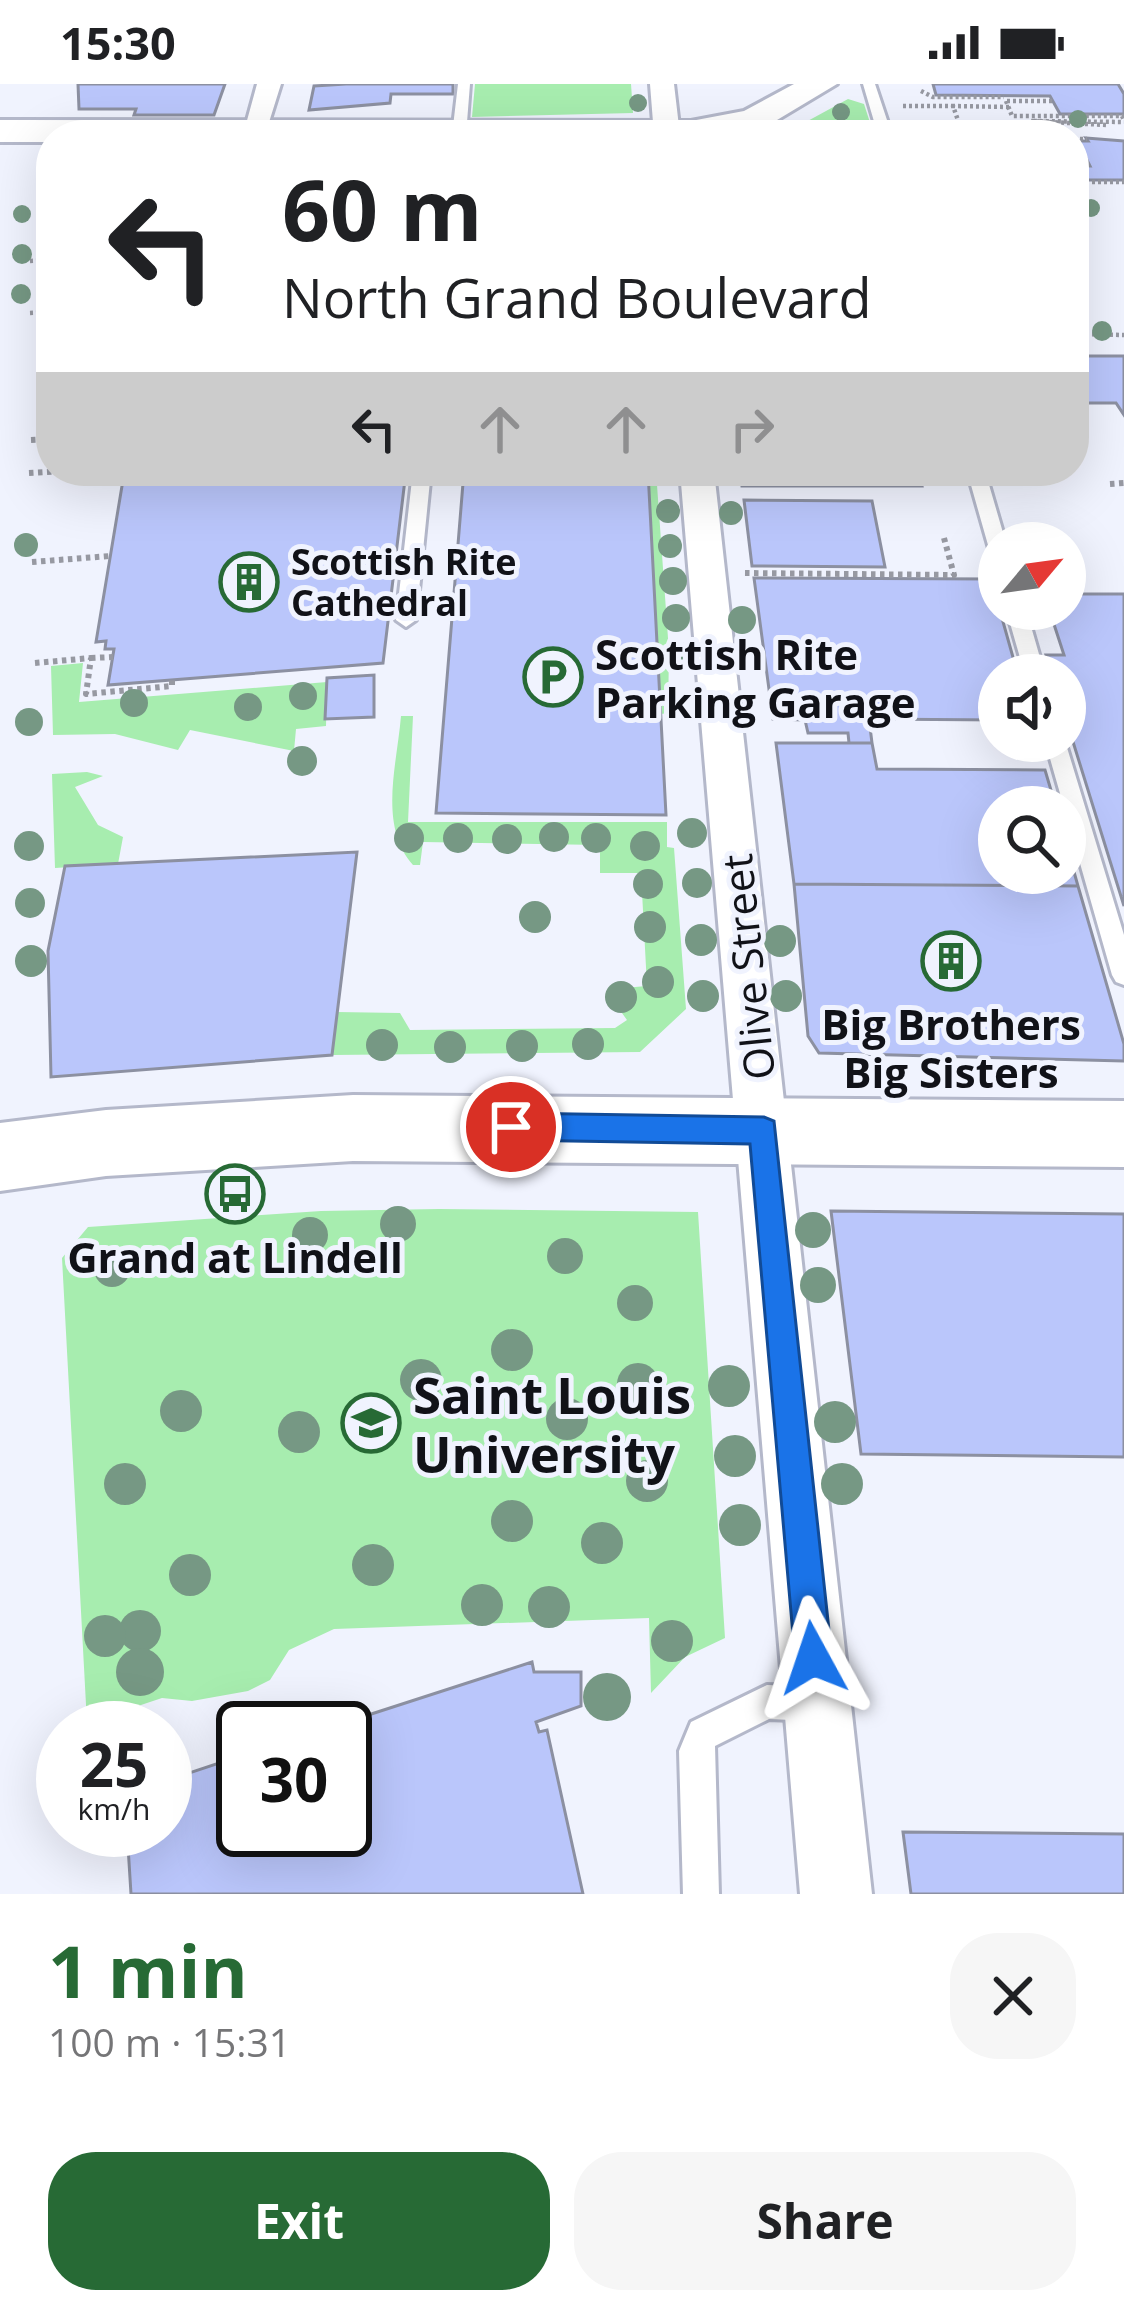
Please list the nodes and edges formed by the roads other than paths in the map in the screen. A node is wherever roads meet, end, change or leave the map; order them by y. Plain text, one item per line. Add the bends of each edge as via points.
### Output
1 (269, 84) edge
2 (464, 84) edge
3 (662, 84) edge
4 (820, 84) edge
5 (869, 84) edge
6 (258, 120) edge
7 (460, 120) edge
8 (665, 120) edge
9 (751, 120) edge
10 (880, 120) edge
11 (0, 131) edge
12 (36, 131) edge
13 (420, 486) edge
14 (699, 486) edge
15 (980, 486) edge
16 (990, 522) edge
17 (406, 620) dead end
18 (1061, 762) edge
19 (1124, 975) edge
20 (764, 1130) junction
21 (1124, 1134) edge
22 (0, 1157) edge
23 (818, 1704) junction
24 (701, 1894) edge
25 (836, 1894) edge

1 - 6 street
2 - 7 lane
3 - 8 street
4 - 9 street
5 - 10 lane
11 - 12 street
13 - 17 lane
14 - 20 street, Olive Street
15 - 16 lane
18 - 19 lane
20 - 21 street
20 - 22 street via 353,1129
20 - 23 street, Olive Street
23 - 24 lane via 767,1702 703,1734 696,1750
23 - 25 street, Olive Street

